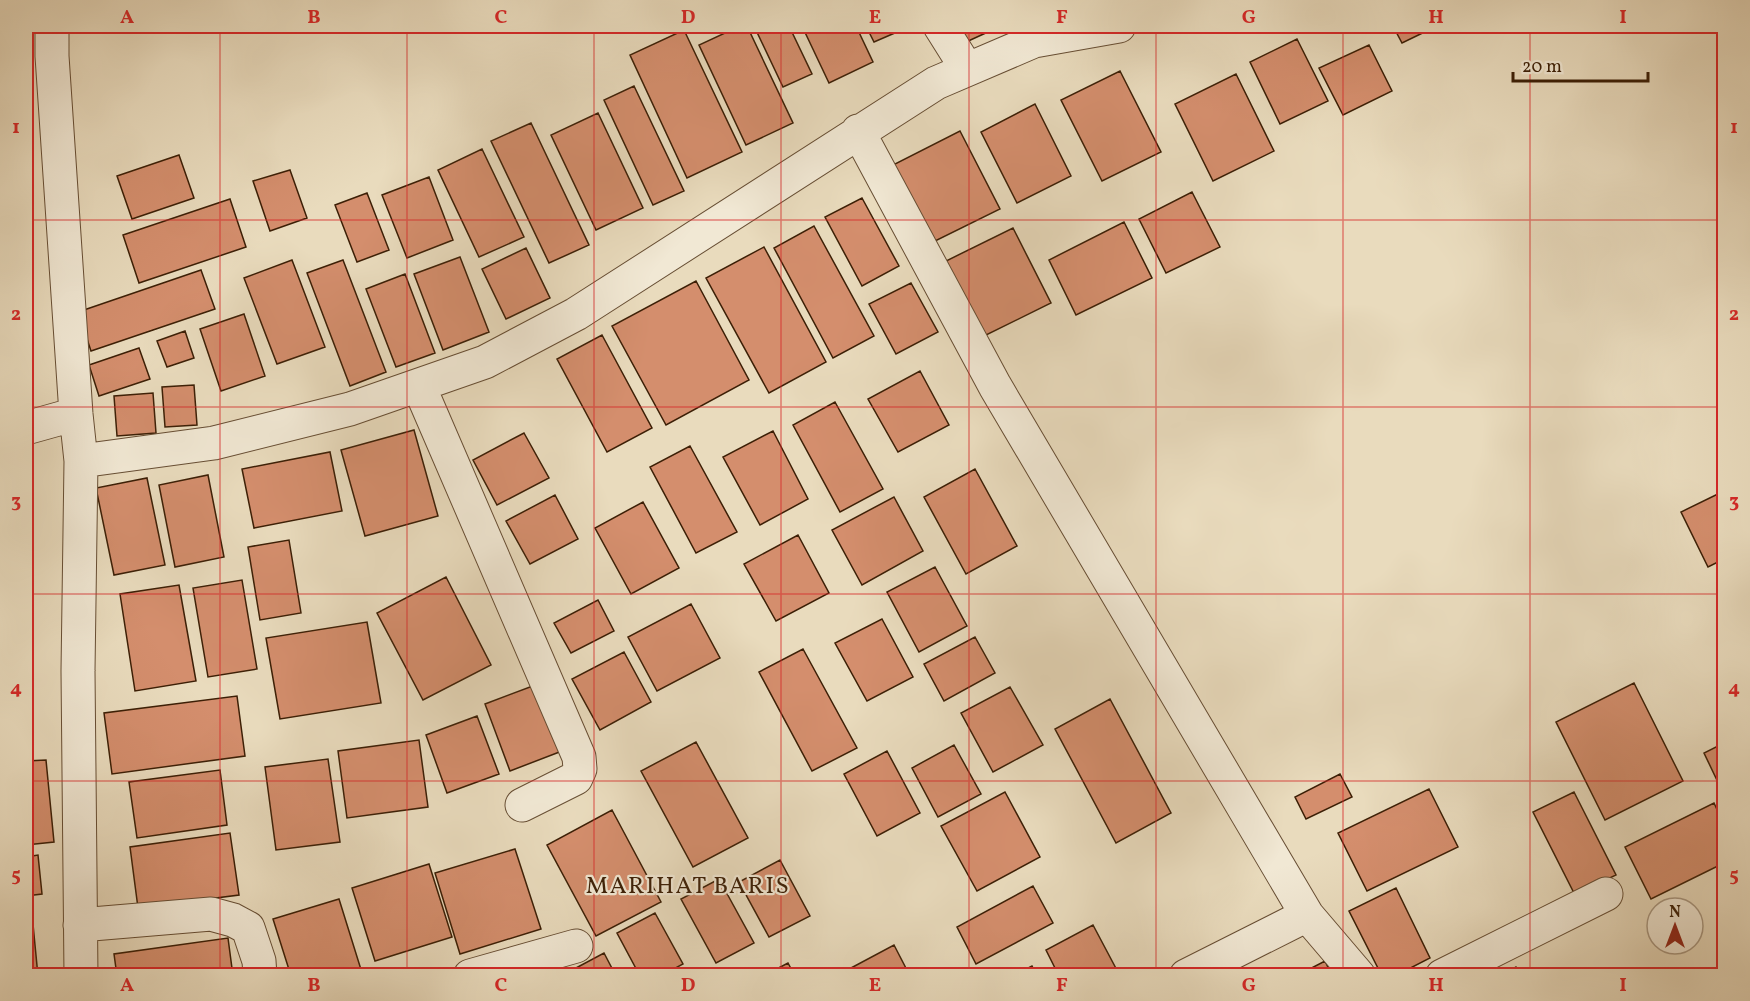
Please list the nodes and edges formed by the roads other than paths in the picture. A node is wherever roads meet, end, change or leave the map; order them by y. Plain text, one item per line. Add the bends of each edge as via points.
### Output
1 (52, 26) edge
2 (940, 26) edge
3 (1119, 26) edge
4 (967, 69) junction
5 (858, 131) junction
6 (419, 386) junction
7 (75, 414) junction
8 (26, 428) edge
9 (81, 461) junction
10 (522, 805) dead end
11 (1606, 894) dead end
12 (1307, 915) junction
13 (80, 925) junction
14 (576, 946) dead end
15 (81, 975) edge
16 (260, 975) edge
17 (470, 975) edge
18 (1186, 975) edge
19 (1359, 975) edge
20 (1442, 975) edge

1 - 7 street
2 - 4 street
3 - 4 street via 1034,41
4 - 5 street via 936,82
5 - 6 street via 576,314 485,362
5 - 12 street via 995,386
6 - 9 street via 350,409 214,443
6 - 10 street via 579,757 576,778
7 - 8 street
7 - 9 street
9 - 13 street
11 - 20 street
12 - 18 street
12 - 19 street
13 - 15 street
13 - 16 street via 211,914 233,920 248,928
14 - 17 street

